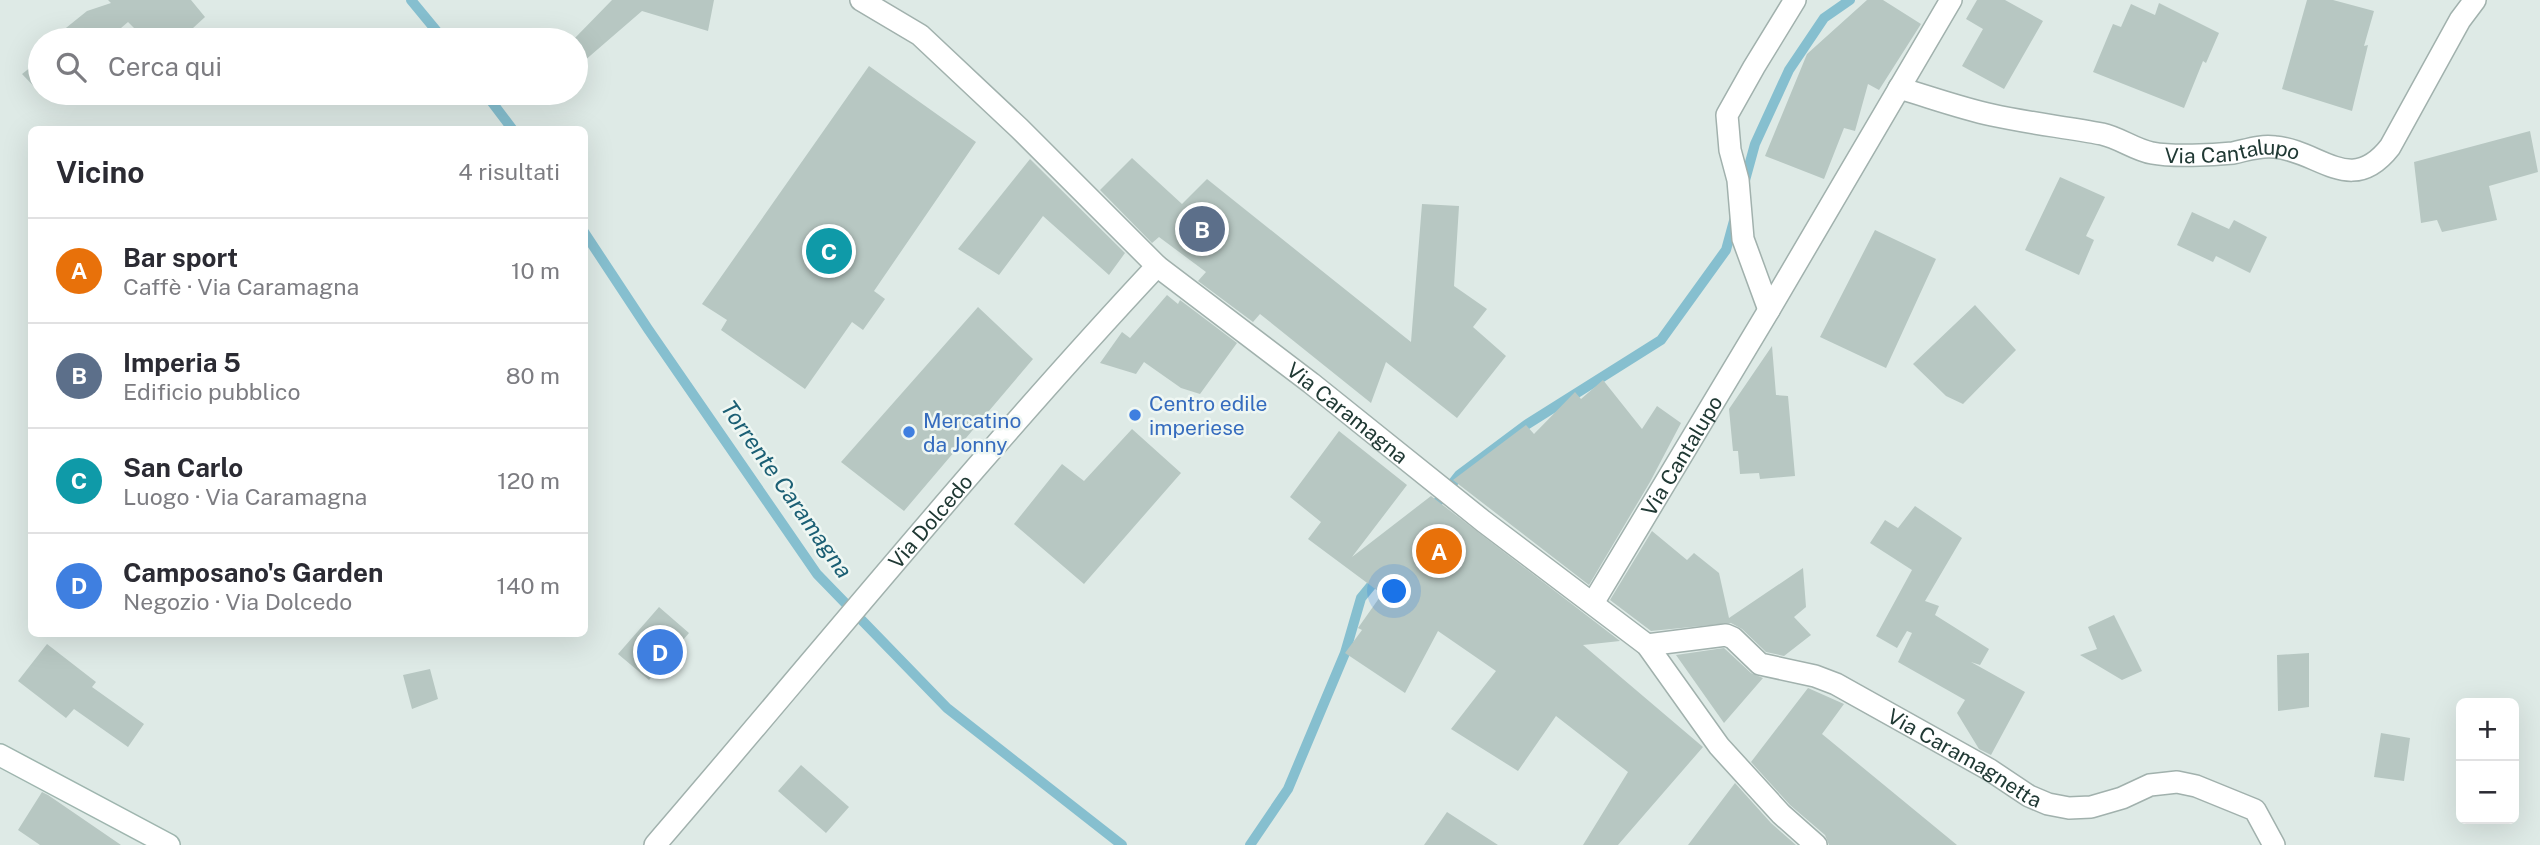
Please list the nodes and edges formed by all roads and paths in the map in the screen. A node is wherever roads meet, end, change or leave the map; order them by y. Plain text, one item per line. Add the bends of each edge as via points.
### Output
1 (862, 0) edge
2 (1796, 0) edge
3 (1951, 0) edge
4 (2474, 0) edge
5 (1899, 88) junction
6 (1157, 266) junction
7 (1769, 310) junction
8 (1593, 603) junction
9 (1647, 645) junction
10 (0, 755) edge
11 (169, 845) edge
12 (655, 845) edge
13 (1816, 845) edge
14 (2274, 845) edge

1 - 6 street, Via Caramagna via 920,35
2 - 7 street via 1727,115 1743,239
3 - 5 street, Via Cantalupo
4 - 5 street, Via Cantalupo via 2390,147 2375,163 2354,170 2330,168 2307,154 2271,146 2202,154 2152,153 2106,135 1988,114
5 - 7 street, Via Cantalupo
6 - 8 street, Via Caramagna
6 - 12 street, Via Dolcedo via 901,552 825,648
7 - 8 street, Via Cantalupo
8 - 9 street, Via Caramagna
9 - 13 street, Via Caramagna via 1719,746
9 - 14 street, Via Caramagnetta via 1726,635 1760,664 1836,684 2048,804 2091,807 2150,785 2177,782 2255,810
10 - 11 street

